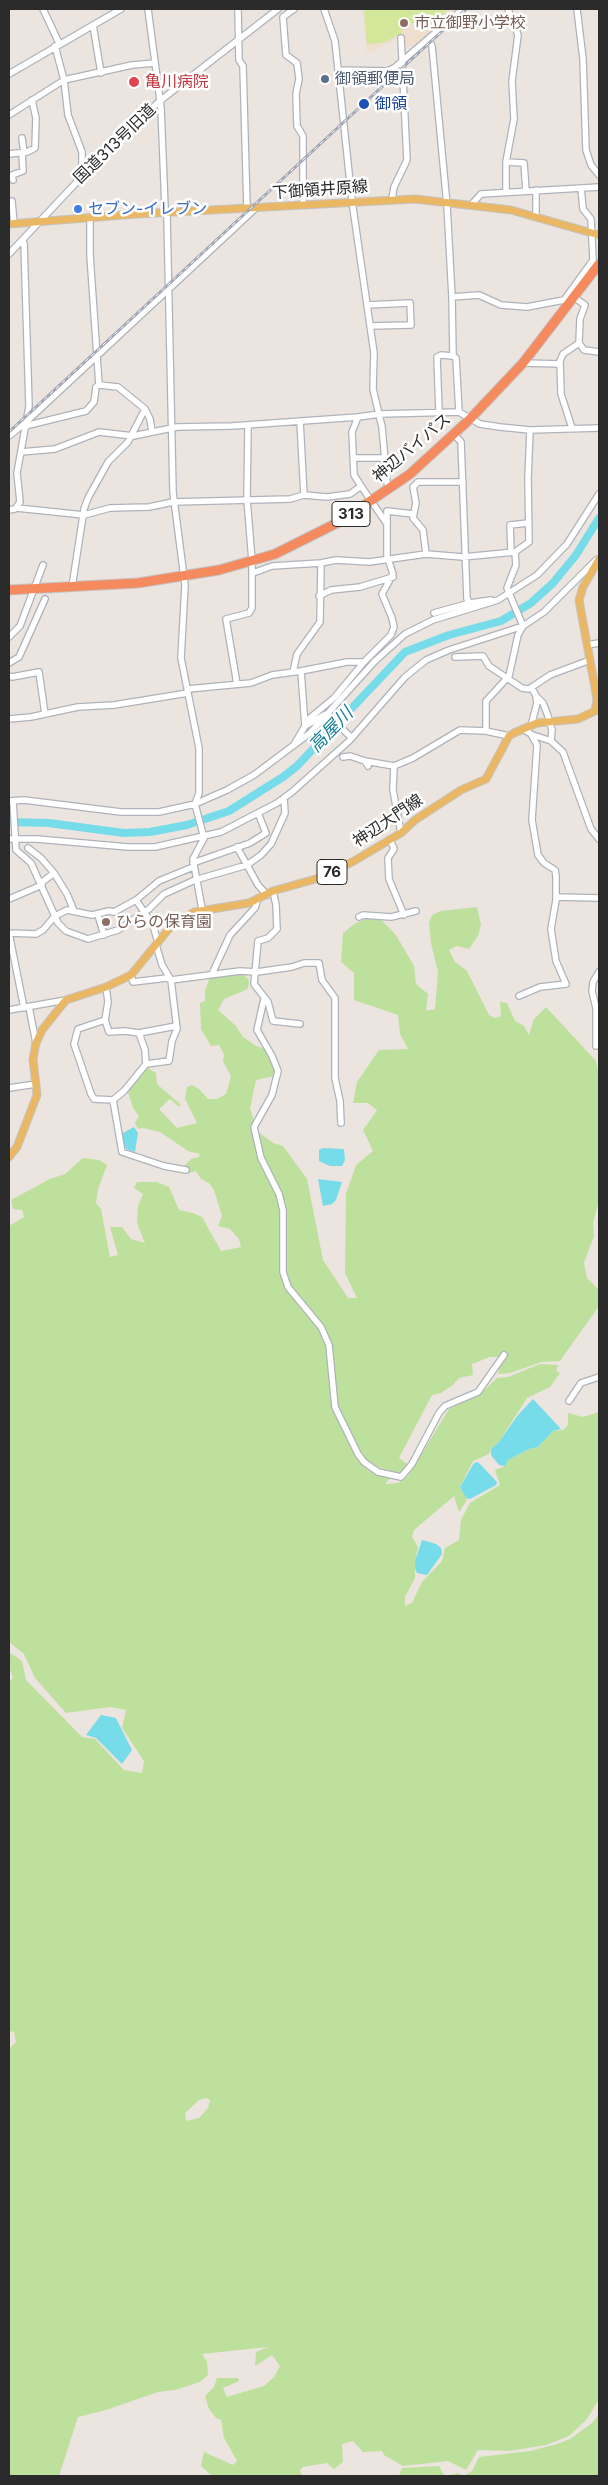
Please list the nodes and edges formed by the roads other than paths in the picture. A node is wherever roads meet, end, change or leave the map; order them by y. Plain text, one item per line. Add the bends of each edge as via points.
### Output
1 (43, 9) edge
2 (119, 9) edge
3 (148, 9) edge
4 (238, 9) edge
5 (278, 9) edge
6 (294, 9) edge
7 (324, 9) edge
8 (463, 9) edge
9 (508, 9) edge
10 (577, 9) edge
11 (93, 25) junction
12 (401, 38) dead end
13 (238, 39) junction
14 (428, 40) junction
15 (57, 44) junction
16 (155, 63) junction
17 (403, 63) junction
18 (338, 70) junction
19 (101, 73) junction
20 (9, 74) edge
21 (64, 80) junction
22 (32, 100) junction
23 (161, 100) junction
24 (9, 115) edge
25 (22, 138) dead end
26 (23, 153) junction
27 (9, 154) edge
28 (506, 162) junction
29 (82, 175) junction
30 (599, 175) edge
31 (13, 180) dead end
32 (599, 186) edge
33 (581, 188) junction
34 (536, 190) junction
35 (526, 191) junction
36 (506, 192) junction
37 (392, 199) junction
38 (12, 201) dead end
39 (352, 201) junction
40 (446, 201) junction
41 (303, 204) junction
42 (472, 204) junction
43 (247, 208) junction
44 (257, 208) junction
45 (166, 212) junction
46 (536, 216) junction
47 (90, 217) junction
48 (39, 222) junction
49 (11, 224) edge
50 (592, 232) junction
51 (599, 235) edge
52 (22, 240) junction
53 (9, 254) edge
54 (599, 264) edge
55 (582, 282) junction
56 (168, 290) junction
57 (452, 297) junction
58 (575, 298) junction
59 (367, 305) junction
60 (370, 326) junction
61 (578, 343) junction
62 (599, 352) edge
63 (98, 354) junction
64 (453, 356) junction
65 (523, 363) junction
66 (560, 364) junction
67 (99, 385) junction
68 (145, 409) junction
69 (439, 412) junction
70 (458, 412) junction
71 (380, 414) junction
72 (358, 417) junction
73 (470, 418) junction
74 (300, 421) junction
75 (25, 425) junction
76 (248, 425) junction
77 (171, 428) junction
78 (572, 428) junction
79 (599, 428) edge
80 (530, 430) junction
81 (152, 432) junction
82 (454, 434) junction
83 (9, 436) edge
84 (131, 436) junction
85 (21, 452) junction
86 (354, 458) junction
87 (384, 458) junction
88 (463, 482) junction
89 (361, 486) junction
90 (390, 488) junction
91 (599, 494) edge
92 (304, 495) junction
93 (247, 499) junction
94 (371, 501) junction
95 (173, 502) junction
96 (17, 508) junction
97 (9, 510) edge
98 (413, 514) junction
99 (84, 515) junction
100 (528, 523) junction
101 (387, 524) junction
102 (513, 552) junction
103 (426, 554) junction
104 (466, 556) junction
105 (599, 558) edge
106 (389, 559) junction
107 (252, 561) junction
108 (321, 564) junction
109 (43, 565) dead end
110 (539, 567) dead end
111 (253, 573) junction
112 (184, 577) junction
113 (393, 578) junction
114 (529, 580) junction
115 (72, 587) junction
116 (35, 589) junction
117 (9, 590) edge
118 (508, 594) junction
119 (319, 596) junction
120 (45, 599) dead end
121 (498, 600) junction
122 (470, 602) junction
123 (434, 613) dead end
124 (524, 626) junction
125 (405, 634) junction
126 (391, 635) junction
127 (9, 638) edge
128 (599, 643) edge
129 (587, 645) junction
130 (455, 657) dead end
131 (590, 660) junction
132 (364, 662) junction
133 (9, 663) edge
134 (301, 671) junction
135 (293, 672) junction
136 (9, 676) edge
137 (507, 678) junction
138 (236, 684) junction
139 (532, 688) junction
140 (188, 691) junction
141 (536, 696) junction
142 (598, 709) edge
143 (45, 714) junction
144 (327, 714) junction
145 (9, 719) edge
146 (550, 722) junction
147 (305, 724) junction
148 (528, 729) junction
149 (486, 731) junction
150 (509, 736) junction
151 (351, 739) junction
152 (551, 741) junction
153 (293, 747) junction
154 (394, 766) junction
155 (284, 798) junction
156 (11, 801) edge
157 (195, 805) junction
158 (258, 813) junction
159 (401, 833) junction
160 (204, 837) junction
161 (12, 838) edge
162 (390, 839) junction
163 (599, 839) edge
164 (237, 847) junction
165 (28, 848) dead end
166 (193, 865) junction
167 (247, 865) junction
168 (54, 873) junction
169 (195, 880) junction
170 (41, 884) junction
171 (270, 893) junction
172 (556, 897) junction
173 (9, 898) edge
174 (258, 898) junction
175 (599, 898) edge
176 (136, 900) junction
177 (202, 909) junction
178 (74, 911) junction
179 (416, 911) dead end
180 (144, 912) junction
181 (98, 915) junction
182 (404, 915) junction
183 (55, 916) junction
184 (359, 917) dead end
185 (9, 933) edge
186 (104, 935) junction
187 (157, 944) junction
188 (253, 971) junction
189 (599, 972) edge
190 (212, 974) junction
191 (131, 975) junction
192 (171, 980) junction
193 (106, 987) junction
194 (518, 996) dead end
195 (264, 999) junction
196 (66, 1000) junction
197 (26, 1008) junction
198 (9, 1010) edge
199 (106, 1020) junction
200 (300, 1024) dead end
201 (176, 1026) junction
202 (139, 1033) junction
203 (36, 1043) junction
204 (596, 1046) dead end
205 (146, 1064) junction
206 (36, 1084) junction
207 (9, 1088) edge
208 (113, 1100) junction
209 (341, 1123) dead end
210 (9, 1157) edge
211 (186, 1170) dead end
212 (504, 1355) dead end
213 (599, 1377) edge
214 (569, 1401) dead end

1 - 15 street
2 - 11 street
3 - 16 street
4 - 13 street
5 - 13 street, 国道313号旧道
6 - 41 street via 283,16 286,55 297,63 299,79 297,126 303,136
7 - 18 street via 334,32
8 - 14 street
9 - 28 street via 518,35 512,81 514,119
10 - 30 street via 583,58 586,150
11 - 15 street
11 - 19 street
12 - 17 street
13 - 23 street, 国道313号旧道
13 - 43 street via 239,60 243,66
14 - 17 street
14 - 40 street via 432,46
15 - 20 street
15 - 21 street
16 - 19 street
16 - 23 street
17 - 18 street via 387,71
17 - 37 street via 407,160
18 - 39 street
19 - 21 street
21 - 22 street
21 - 29 street via 68,115 82,152
22 - 24 street
22 - 26 street via 36,148
23 - 29 street, 国道313号旧道 via 118,137
23 - 45 street
25 - 26 street
26 - 27 street
26 - 31 street via 23,172 12,175
28 - 35 street via 524,163
28 - 36 street
29 - 48 street, 国道313号旧道
32 - 33 street
33 - 34 street
33 - 50 street via 583,209 591,219
34 - 35 street
34 - 46 street
35 - 36 street
36 - 42 street via 481,194
37 - 39 main road, 下御領井原線
37 - 40 main road, 下御領井原線
38 - 49 street
39 - 41 main road, 下御領井原線
39 - 59 street
40 - 42 main road, 下御領井原線
40 - 57 street
41 - 44 main road, 下御領井原線
42 - 46 main road, 下御領井原線
43 - 44 main road, 下御領井原線
43 - 45 main road, 下御領井原線
44 - 56 street
45 - 47 main road, 下御領井原線
45 - 56 street
46 - 50 main road, 下御領井原線
47 - 48 main road, 下御領井原線
47 - 63 street
48 - 49 main road, 下御領井原線
48 - 52 street, 国道313号旧道
50 - 51 main road, 下御領井原線
50 - 55 street via 593,260
52 - 53 street, 国道313号旧道
52 - 75 street via 29,406
54 - 55 highway, 神辺バイパス / 313
55 - 57 street via 564,300 526,307 501,305 479,295
55 - 58 highway, 神辺バイパス / 313
56 - 63 street
56 - 77 street
57 - 64 street
58 - 61 street via 585,305
58 - 65 highway, 神辺バイパス / 313
59 - 60 street
59 - 60 street via 410,303 411,325
60 - 71 street via 374,353 373,389
61 - 62 street via 584,350
61 - 66 street via 563,354
63 - 67 street
63 - 75 street
64 - 69 street via 437,357
64 - 70 street via 456,358
65 - 66 street
65 - 73 highway, 神辺バイパス / 313
66 - 78 street via 561,394
67 - 68 street via 118,387
67 - 75 street via 94,402 86,411
68 - 81 street
68 - 84 street
69 - 70 street
69 - 71 street
70 - 73 street
71 - 72 street
71 - 87 street
72 - 74 street
72 - 86 street via 352,432
73 - 80 street via 480,424
73 - 82 highway, 神辺バイパス / 313
74 - 76 street
74 - 92 street
75 - 83 street
75 - 85 street
76 - 77 street
76 - 93 street
77 - 81 street
77 - 95 street
78 - 79 street
78 - 80 street
80 - 100 street
81 - 84 street
82 - 88 street via 461,442
82 - 90 highway, 神辺バイパス / 313
84 - 85 street via 99,432 54,449
84 - 99 street via 104,469 88,498
85 - 96 street via 17,473 20,502
86 - 87 street
86 - 89 street via 354,474
87 - 90 street
88 - 98 street via 418,482 413,488 416,503
88 - 104 street
89 - 92 street via 350,494
89 - 94 street
90 - 94 highway, 神辺バイパス / 313
91 - 114 street via 567,544
92 - 93 street via 290,499
93 - 95 street
93 - 107 street
94 - 101 street
94 - 107 highway, 神辺バイパス / 313 via 308,539
95 - 99 street via 149,507 110,508
95 - 112 street
96 - 97 street
96 - 99 street
98 - 101 street via 387,511
98 - 103 street via 423,530
99 - 115 street
100 - 102 street via 529,542
100 - 102 street via 511,523
101 - 106 street
102 - 104 street
102 - 118 street via 516,565 508,579
103 - 104 street
103 - 106 street
104 - 122 street via 467,599
105 - 124 street via 544,612
105 - 129 main road via 579,600
106 - 108 street via 369,562 336,560
106 - 113 street
107 - 111 street
107 - 112 highway, 神辺バイパス / 313
108 - 111 street via 272,566
108 - 119 street
109 - 116 street
110 - 114 street
111 - 138 street via 252,610 226,620
112 - 115 highway, 神辺バイパス / 313
112 - 140 street via 181,658
113 - 119 street via 360,587 331,590
113 - 126 street via 382,594 394,627
114 - 118 street
115 - 116 highway, 神辺バイパス / 313
116 - 117 highway, 神辺バイパス / 313
116 - 127 street via 20,626
118 - 121 street
118 - 124 street
119 - 135 street via 320,622 298,654
120 - 133 street via 19,657
121 - 122 street
121 - 125 street via 433,620
122 - 123 street
124 - 137 street via 518,635
124 - 151 street via 426,660 405,677
125 - 126 street
125 - 144 street via 381,654
126 - 132 street
128 - 129 street
129 - 131 main road
130 - 137 street via 483,656 489,666
131 - 139 street via 550,675
131 - 142 main road
132 - 134 street
132 - 147 street via 334,698
134 - 135 street
134 - 147 street
135 - 138 street
136 - 143 street via 38,672
137 - 139 street via 522,688
137 - 149 street via 486,701
138 - 140 street
139 - 141 street
140 - 143 street
140 - 157 street via 200,761 199,793
141 - 146 street via 543,703
141 - 148 street via 536,710
142 - 146 main road via 578,719
143 - 145 street
144 - 147 street
144 - 151 street
144 - 153 street
146 - 148 main road
146 - 152 street
147 - 153 street
148 - 150 main road
148 - 152 street
148 - 172 street via 537,745 538,760 533,777 532,820 538,855 554,870
149 - 150 street
149 - 154 street via 460,730
150 - 159 main road, 神辺大門線 / 76 via 486,779 461,790 414,820
151 - 154 street via 346,756 366,764
151 - 155 street
152 - 163 street via 563,752 591,828
153 - 157 street via 254,775
154 - 159 street via 393,790
155 - 158 street
155 - 167 street via 285,813 271,844
156 - 157 street via 121,812 158,812
156 - 161 street
157 - 160 street
158 - 160 street
158 - 164 street via 266,833
159 - 162 main road, 神辺大門線 / 76
160 - 161 street via 155,847
160 - 166 street via 194,855
161 - 170 street via 16,850 29,860
162 - 171 main road, 神辺大門線 / 76 via 319,878
162 - 182 street via 394,849 388,858 389,879
164 - 166 street
164 - 167 street
165 - 168 street
166 - 169 street
166 - 176 street via 160,881
167 - 169 street
167 - 171 street
168 - 170 street
168 - 178 street via 68,894
169 - 177 street
169 - 180 street via 160,896
170 - 173 street
170 - 183 street
171 - 174 main road, 神辺大門線 / 76
171 - 188 street via 276,905 277,929 268,938 258,941
172 - 175 street
172 - 194 street via 551,929 556,961 566,984 540,987
174 - 177 main road, 神辺大門線 / 76 via 249,903
174 - 190 street via 255,908 230,935
176 - 180 street
176 - 181 street via 114,912
177 - 187 main road, 神辺大門線 / 76 via 172,925
178 - 181 street
178 - 183 street via 67,910
179 - 182 street
180 - 186 street via 118,930
180 - 187 street via 153,925
181 - 186 street
182 - 184 street via 363,914
183 - 185 street via 36,934
183 - 186 street via 66,931 88,939
185 - 197 street
187 - 191 main road, 神辺大門線 / 76
187 - 192 street via 162,965
188 - 190 street
188 - 195 street via 254,984
188 - 209 street via 292,967 304,962 319,963 322,980 334,998 335,1078
189 - 204 street via 592,991 596,1008
190 - 192 street
191 - 192 street via 133,982
191 - 193 main road, 神辺大門線 / 76
192 - 201 street
193 - 196 main road, 神辺大門線 / 76
193 - 199 street
195 - 200 street via 268,1002 273,1021
195 - 212 street via 257,1030 278,1070 272,1095 254,1127 261,1158 280,1194 283,1272 288,1287 321,1327 329,1345 333,1400 358,1454 378,1472 401,1477 412,1464 439,1413 446,1406 478,1392
196 - 197 street
196 - 203 main road via 42,1030
197 - 198 street
197 - 203 street
199 - 202 street via 109,1032
199 - 208 street via 78,1028 74,1047 93,1097
201 - 202 street
201 - 205 street via 169,1061
202 - 205 street
203 - 206 main road via 33,1059
205 - 208 street
206 - 207 street
206 - 210 main road via 35,1103
208 - 211 street via 122,1152
213 - 214 street via 581,1383

